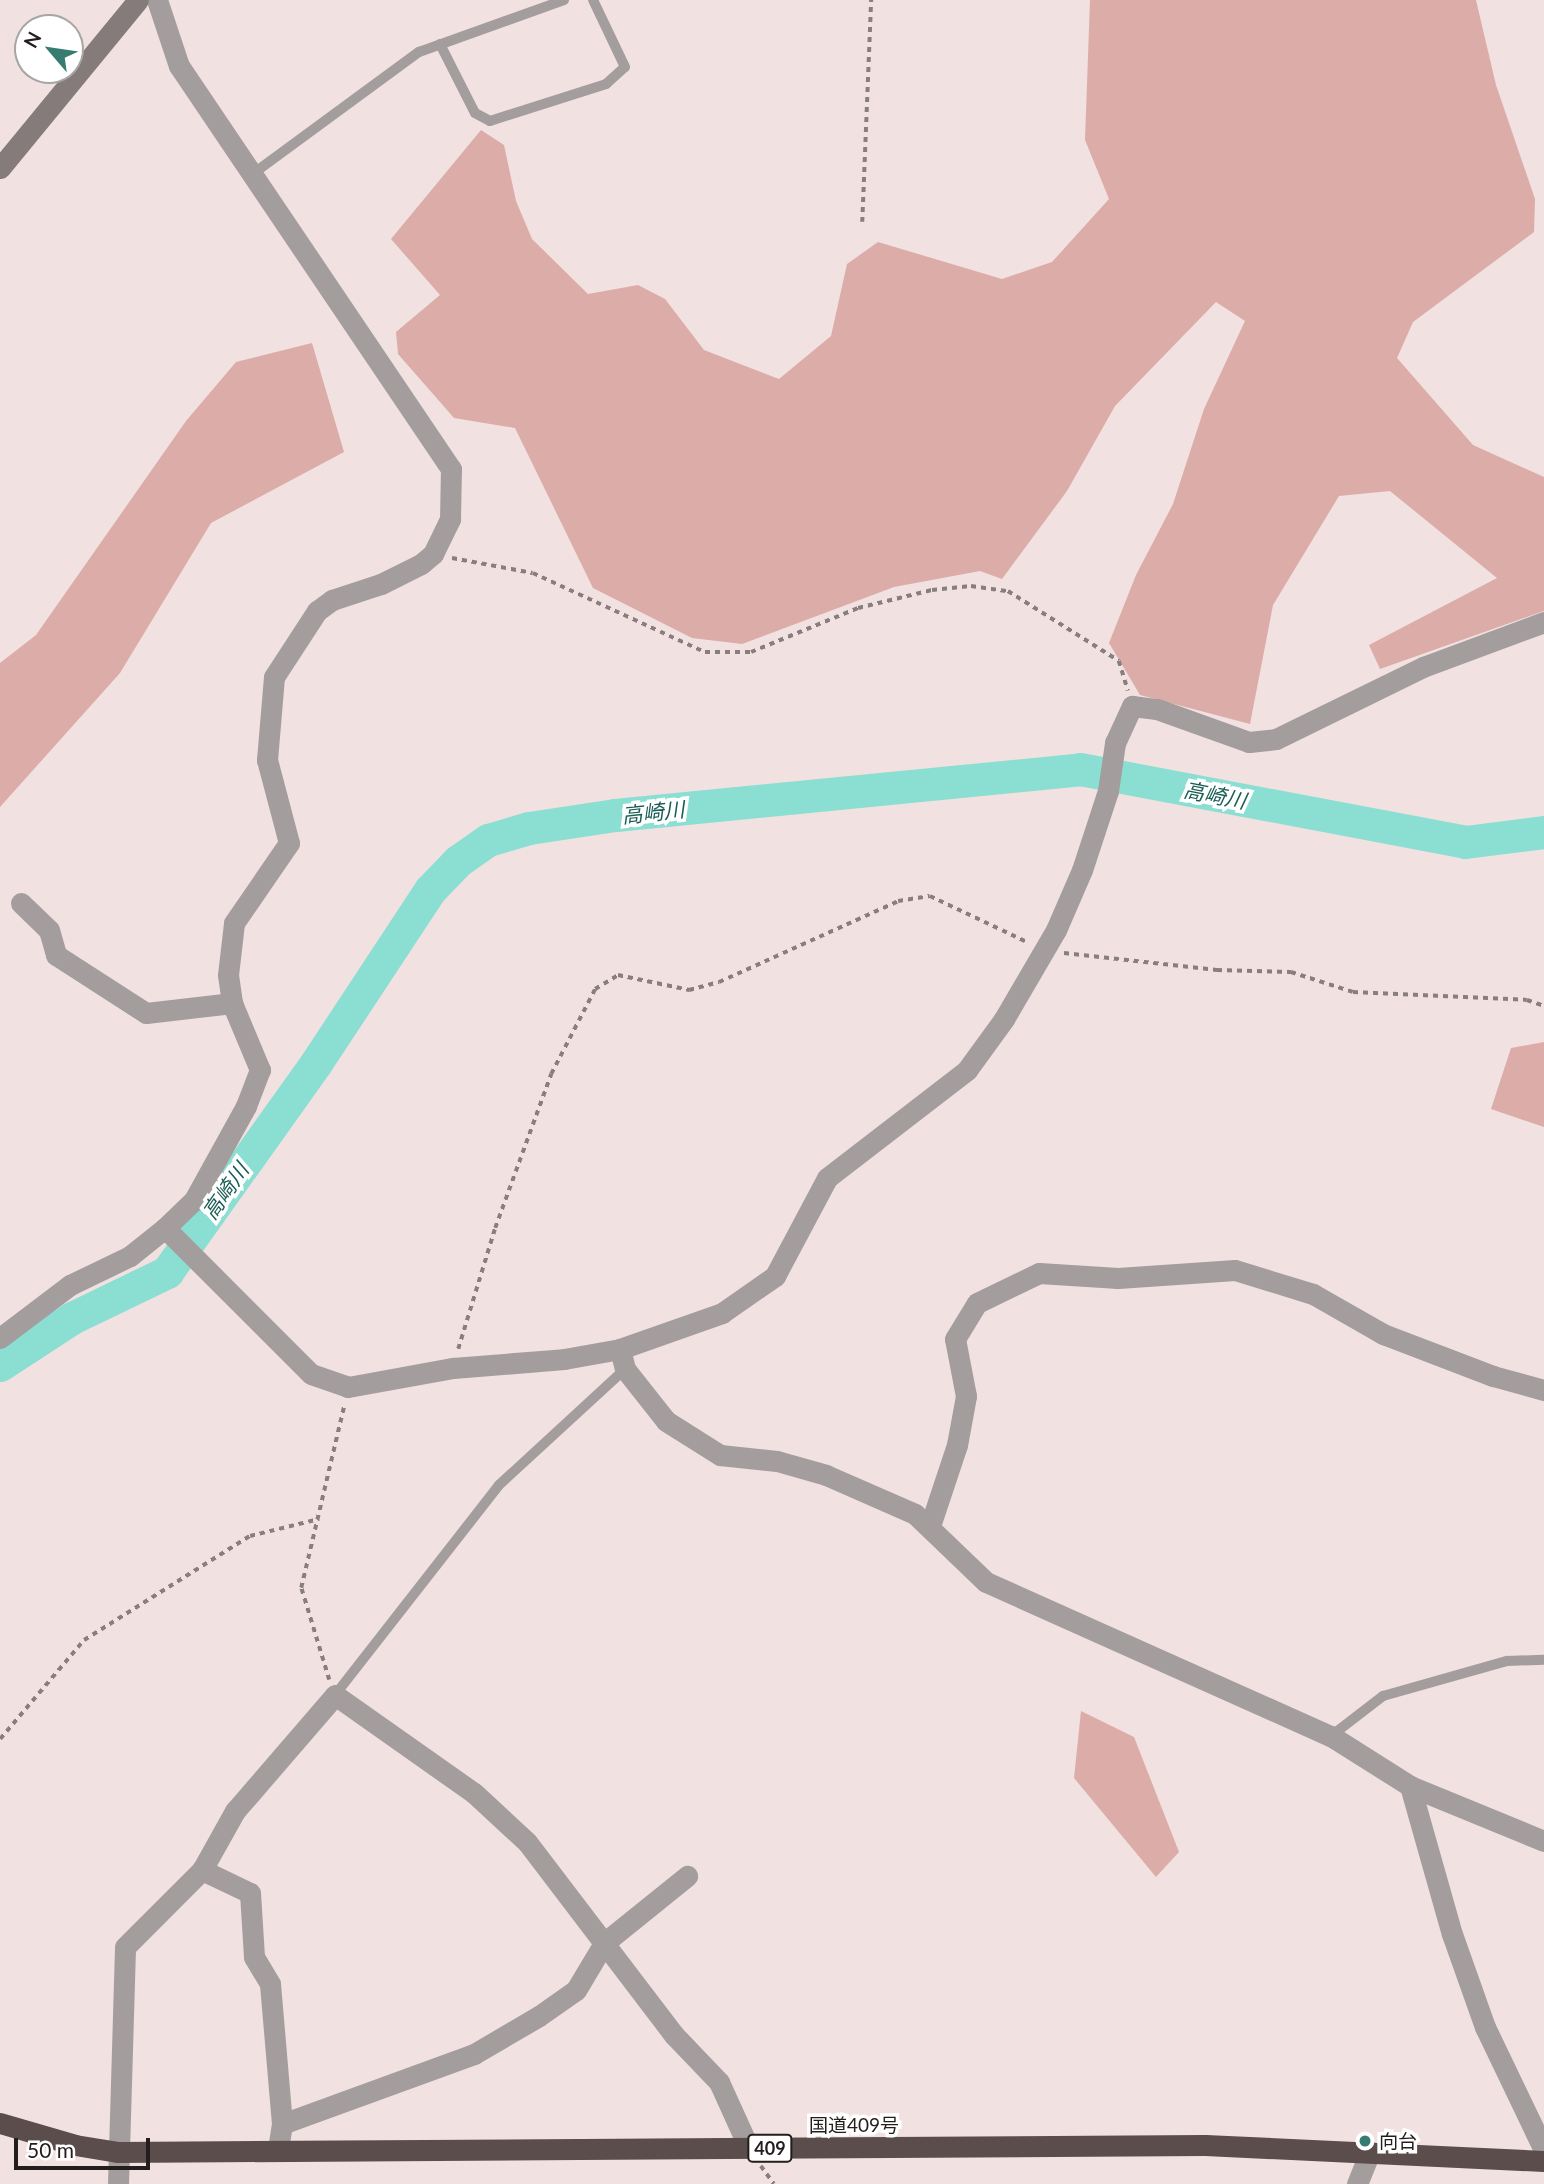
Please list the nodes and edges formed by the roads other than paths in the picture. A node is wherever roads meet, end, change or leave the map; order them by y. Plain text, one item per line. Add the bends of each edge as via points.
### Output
1 (138, 0) edge
2 (157, 0) edge
3 (564, 0) edge
4 (593, 0) edge
5 (440, 44) junction
6 (0, 168) edge
7 (254, 173) junction
8 (1544, 622) edge
9 (21, 903) dead end
10 (232, 1003) junction
11 (165, 1228) junction
12 (0, 1338) edge
13 (623, 1359) junction
14 (1544, 1390) edge
15 (930, 1526) junction
16 (1544, 1660) edge
17 (335, 1695) junction
18 (1331, 1736) junction
19 (1410, 1786) junction
20 (1544, 1841) edge
21 (202, 1870) junction
22 (687, 1876) dead end
23 (604, 1943) junction
24 (0, 2123) edge
25 (282, 2124) junction
26 (749, 2148) junction
27 (278, 2149) junction
28 (1544, 2150) edge
29 (118, 2152) junction
30 (1370, 2152) junction
31 (1544, 2161) edge
32 (118, 2184) edge
33 (1357, 2184) edge

1 - 6 street
2 - 7 street via 179,66
3 - 5 lane
4 - 5 lane via 625,67 606,84 490,121 475,113
5 - 7 lane via 419,52
7 - 10 street via 451,469 450,519 433,554 381,584 332,600 317,611 274,677 267,760 289,843 234,923 228,975
8 - 13 street via 1423,667 1276,739 1249,742 1157,709 1132,706 1115,743 1108,791 1082,870 1044,951 967,1070 827,1178 775,1276 722,1313
9 - 10 street via 49,930 56,955 146,1013
10 - 11 street via 260,1070 246,1106 194,1200
11 - 12 street via 130,1256 71,1285
11 - 13 street via 311,1374 348,1387 453,1368
13 - 15 street via 666,1421 720,1455 777,1461 826,1475 915,1514
13 - 17 lane via 499,1485
14 - 15 street via 1493,1376 1383,1334 1312,1294 1236,1270 1118,1278 1040,1273 977,1303 955,1339 966,1396 957,1445
15 - 18 street via 986,1582
16 - 18 lane via 1507,1661 1382,1696
17 - 21 street via 235,1811
17 - 23 street via 492,1809 527,1842
18 - 19 street
19 - 20 street
19 - 28 street via 1452,1934 1485,2027
21 - 25 street via 250,1892 254,1957 270,1984
21 - 29 street via 125,1947
22 - 23 street
23 - 25 street via 576,1990 474,2054
23 - 26 street via 674,2035 719,2082
24 - 29 highway, 国道409号 / 409 via 75,2146
25 - 27 street
26 - 27 highway, 国道409号 / 409
26 - 30 highway, 国道409号 / 409 via 1205,2145
27 - 29 highway, 国道409号 / 409
29 - 32 street
30 - 31 highway, 国道409号 / 409
30 - 33 street

